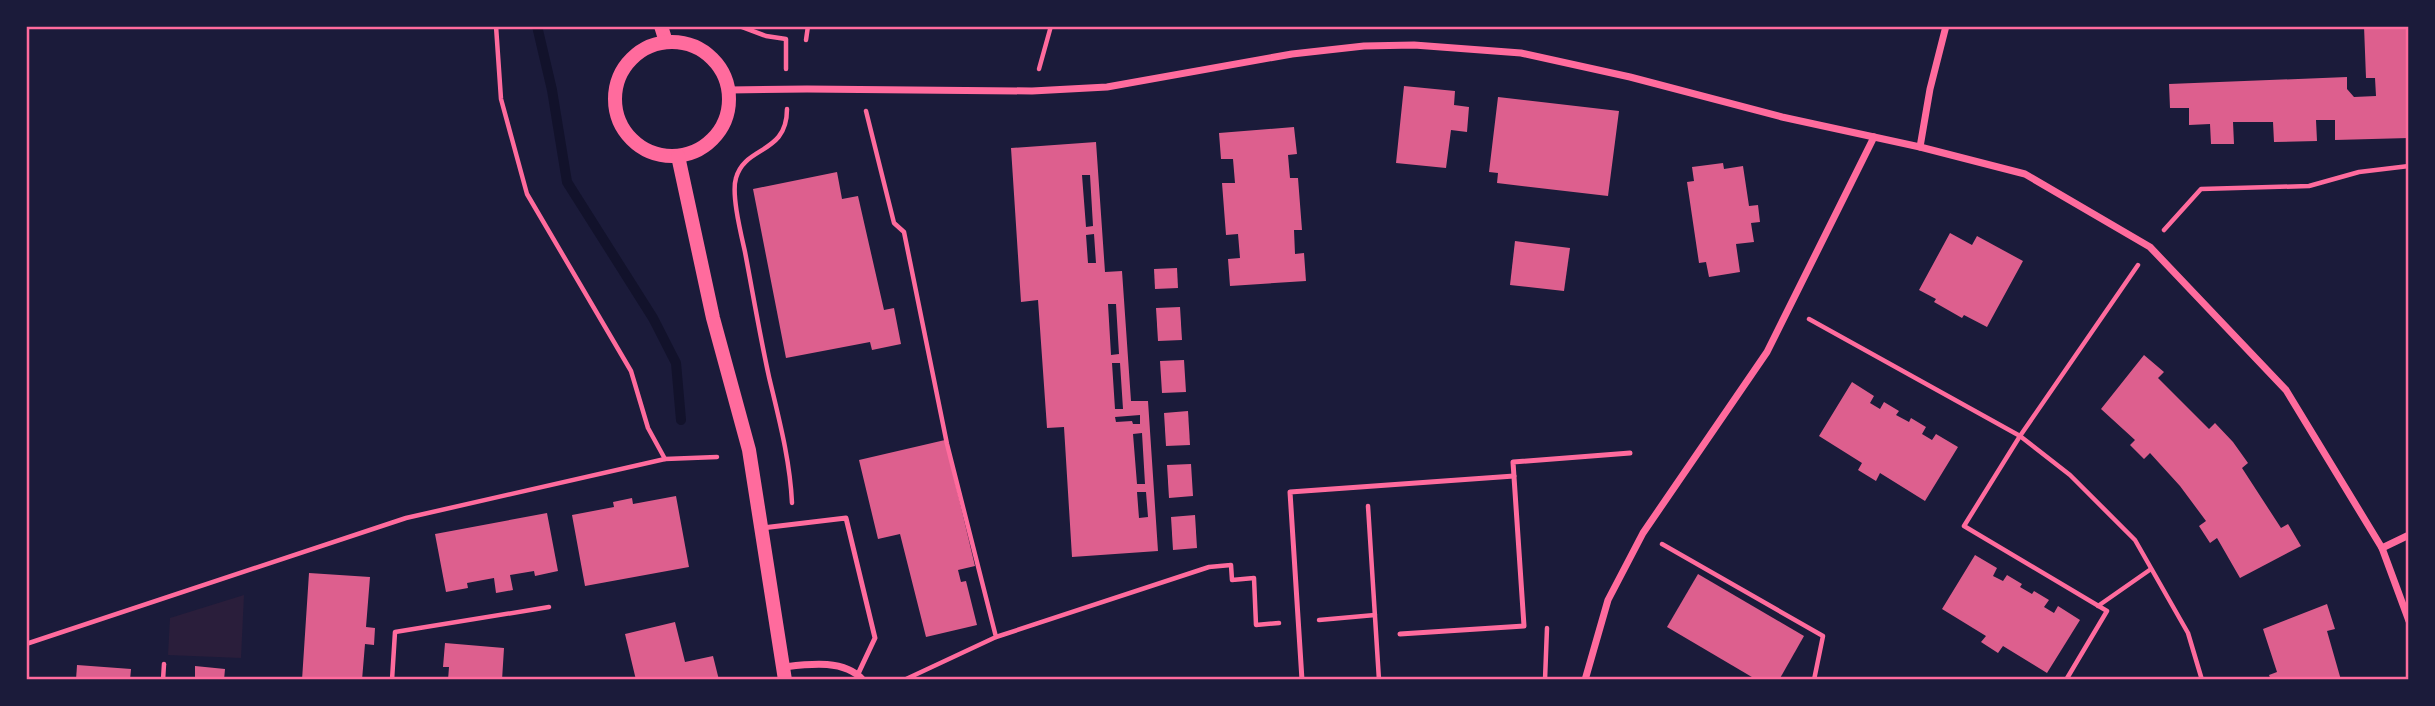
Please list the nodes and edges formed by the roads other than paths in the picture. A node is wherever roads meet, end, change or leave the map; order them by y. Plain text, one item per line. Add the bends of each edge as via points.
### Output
1 (661, 26) edge
2 (1946, 26) edge
3 (666, 42) junction
4 (729, 90) junction
5 (1874, 137) junction
6 (1920, 147) junction
7 (678, 156) junction
8 (1630, 453) dead end
9 (1514, 476) junction
10 (762, 528) junction
11 (2409, 535) edge
12 (2382, 548) junction
13 (2409, 621) edge
14 (1400, 634) dead end
15 (785, 673) edge
16 (860, 677) edge
17 (1303, 680) edge
18 (1585, 680) edge

1 - 3 main road
2 - 6 street
3 - 4 main road via 681,42 710,55
3 - 7 main road via 631,58 620,73 615,111 623,131 638,146 657,155
4 - 5 street via 1107,87 1292,54 1414,45 1521,53
4 - 7 main road via 727,119 716,137 699,150
5 - 6 street
5 - 18 street via 1767,352 1643,533 1608,600
6 - 12 street via 2025,174 2150,247 2287,390
7 - 10 main road via 713,318 749,450
8 - 9 lane via 1513,462
9 - 14 lane via 1524,626
9 - 17 lane via 1290,492
10 - 15 main road
10 - 16 lane via 846,518 875,638
11 - 12 street
12 - 13 street
15 - 16 street via 833,664

